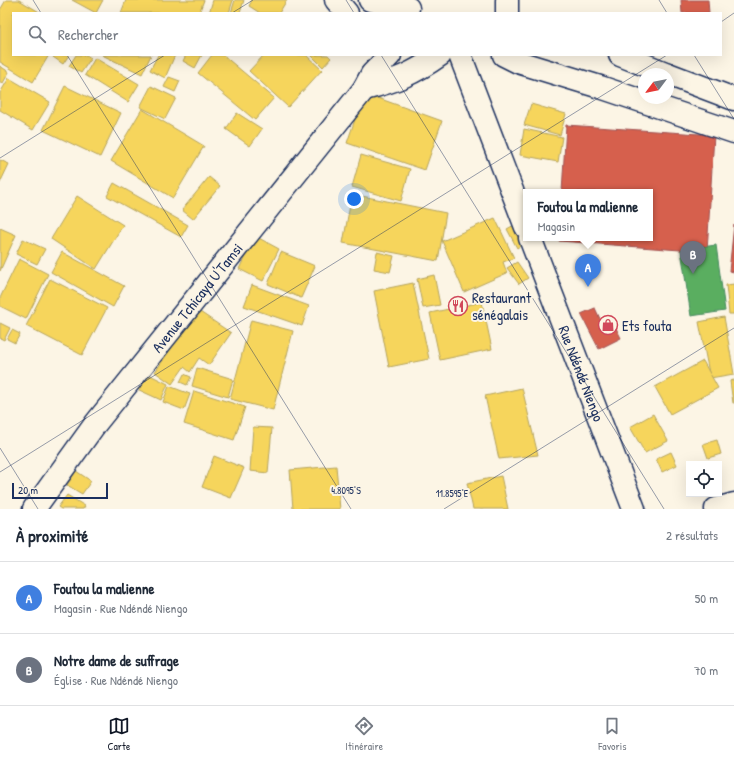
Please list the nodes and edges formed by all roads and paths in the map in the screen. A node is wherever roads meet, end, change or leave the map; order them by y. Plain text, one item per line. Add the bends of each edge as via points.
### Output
1 (336, 0) edge
2 (370, 0) edge
3 (408, 9) edge
4 (346, 12) edge
5 (389, 56) edge
6 (438, 56) edge
7 (460, 56) edge
8 (506, 56) edge
9 (623, 56) edge
10 (653, 68) edge
11 (368, 73) edge
12 (674, 76) edge
13 (734, 99) edge
14 (734, 132) edge
15 (523, 219) edge
16 (531, 241) edge
17 (734, 504) edge
18 (34, 509) edge
19 (634, 509) edge
20 (716, 509) edge

1 - 4 street
2 - 3 street
5 - 11 street, Avenue Tchicaya U'Tamsi
6 - 11 street via 410,75 391,82
7 - 15 street
8 - 14 street
9 - 10 street
11 - 18 street, Avenue Tchicaya U'Tamsi via 96,423
12 - 13 street
16 - 19 street, Rue Ndéndé Niengo
17 - 20 street

